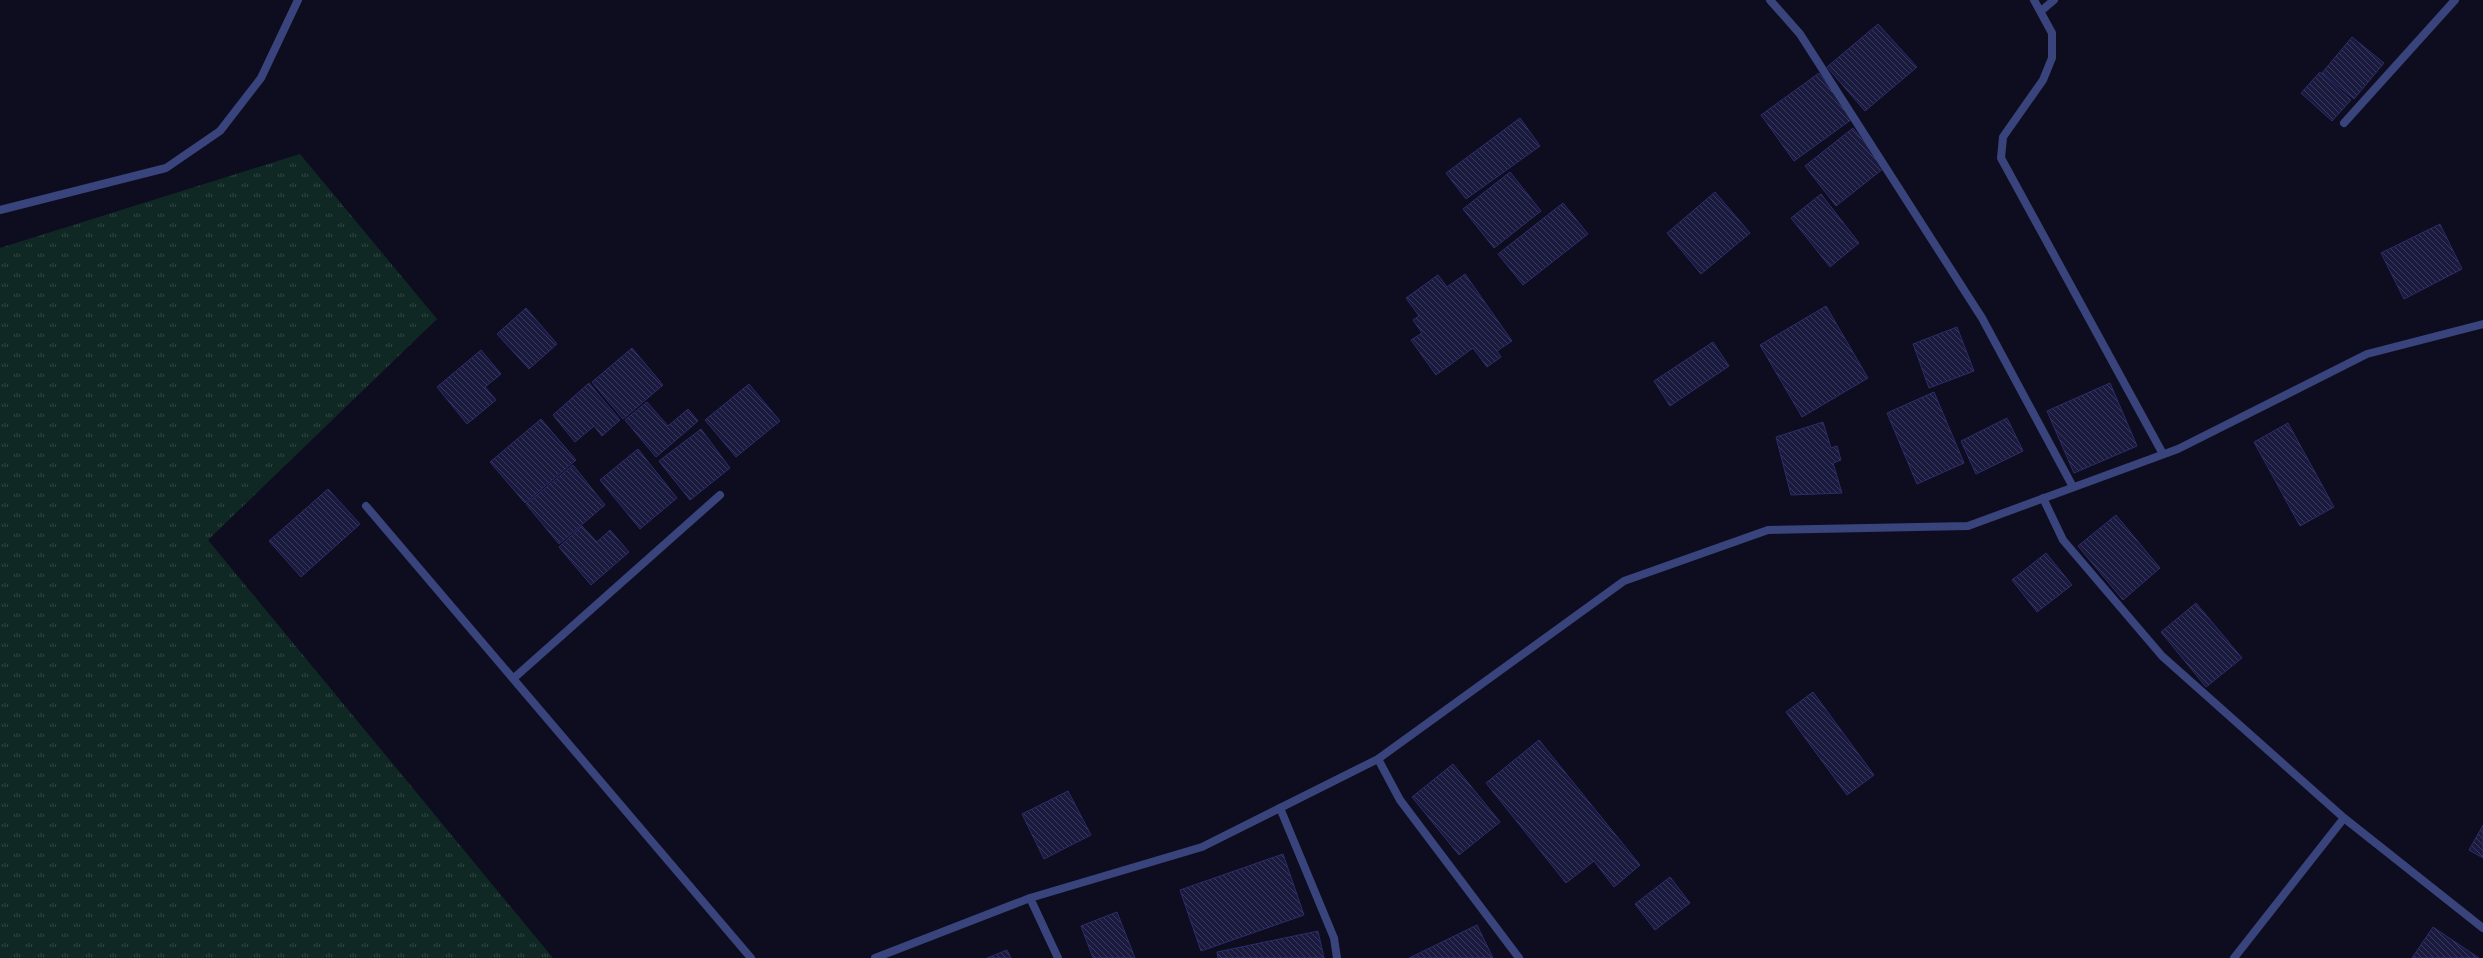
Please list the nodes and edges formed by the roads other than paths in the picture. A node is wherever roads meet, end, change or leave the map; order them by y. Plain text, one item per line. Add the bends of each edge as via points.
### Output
1 (298, 0) edge
2 (1770, 0) edge
3 (2034, 0) edge
4 (2054, 0) edge
5 (2455, 0) edge
6 (2041, 10) junction
7 (2344, 123) dead end
8 (0, 210) edge
9 (2483, 324) edge
10 (2163, 454) junction
11 (2072, 487) junction
12 (720, 495) dead end
13 (2044, 498) junction
14 (366, 506) dead end
15 (514, 678) junction
16 (1378, 759) junction
17 (1280, 808) junction
18 (2344, 818) junction
19 (1030, 898) junction
20 (2483, 928) edge
21 (752, 958) edge
22 (875, 958) edge
23 (1058, 958) edge
24 (1337, 958) edge
25 (1519, 958) edge
26 (2234, 958) edge

1 - 8 street via 261,78 220,131 166,168
2 - 11 street via 1800,34 1982,318
3 - 6 street
4 - 6 street
5 - 7 street
6 - 10 street via 2052,33 2052,58 2043,80 2003,138 2001,158
9 - 10 street via 2367,354 2178,449
10 - 11 street
11 - 13 street
12 - 15 street
13 - 16 street via 1968,526 1768,530 1624,581
13 - 18 street via 2063,540 2162,656
14 - 15 street
15 - 21 street
16 - 17 street
16 - 25 street via 1400,800
17 - 19 street via 1202,847
17 - 24 street via 1334,938
18 - 20 street
18 - 26 street
19 - 22 street
19 - 23 street

